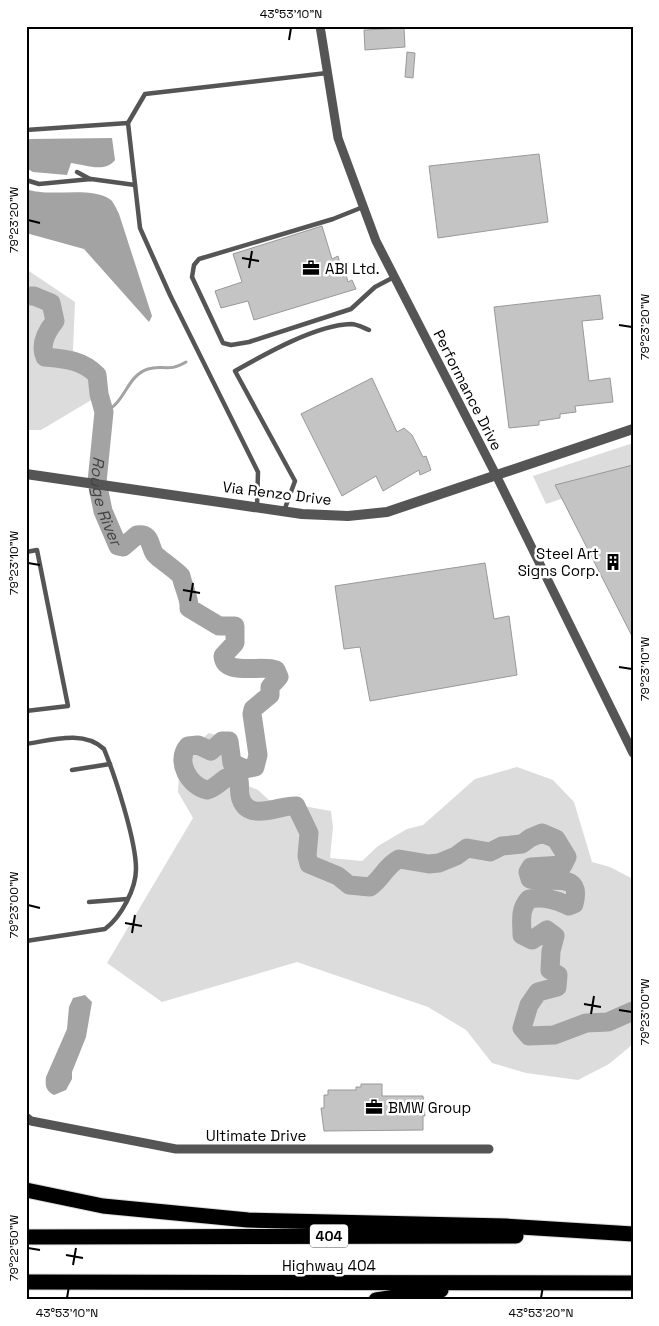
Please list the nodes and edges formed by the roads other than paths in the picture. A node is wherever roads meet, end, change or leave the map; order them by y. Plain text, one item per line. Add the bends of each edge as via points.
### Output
1 (320, 26) edge
2 (327, 73) junction
3 (128, 123) junction
4 (26, 130) edge
5 (77, 172) dead end
6 (91, 179) junction
7 (26, 180) edge
8 (135, 186) junction
9 (363, 207) junction
10 (394, 277) junction
11 (369, 330) dead end
12 (633, 429) edge
13 (26, 474) edge
14 (496, 475) junction
15 (257, 507) junction
16 (284, 511) junction
17 (26, 552) edge
18 (26, 711) edge
19 (26, 744) edge
20 (633, 753) edge
21 (110, 764) junction
22 (72, 770) dead end
23 (127, 899) junction
24 (89, 902) dead end
25 (26, 941) edge
26 (26, 1117) edge
27 (489, 1149) dead end
28 (26, 1190) edge
29 (633, 1235) edge
30 (26, 1237) edge
31 (26, 1282) edge
32 (496, 1282) junction
33 (633, 1283) edge
34 (376, 1300) edge

1 - 2 street, Performance Drive
2 - 3 lane via 145,94
2 - 9 street, Performance Drive via 338,138
3 - 4 lane
3 - 8 lane
5 - 6 lane
6 - 7 lane via 39,184
6 - 8 lane
8 - 15 lane via 140,228 258,472
9 - 10 street, Performance Drive
9 - 10 lane via 333,219 199,258 194,264 192,277 224,343 231,345 352,309 375,287
10 - 14 street, Performance Drive
11 - 16 lane via 352,324 335,327 284,344 235,371 295,481
12 - 14 street, Via Renzo Drive
13 - 15 street, Via Renzo Drive
14 - 16 street, Via Renzo Drive via 387,512 348,516
14 - 20 street, Performance Drive
15 - 16 street, Via Renzo Drive
17 - 18 lane via 37,550 68,706
19 - 21 lane via 68,738 91,740 104,749
21 - 22 lane
21 - 23 lane via 136,869
23 - 24 lane
23 - 25 lane via 115,922 105,929
26 - 27 street, Ultimate Drive via 31,1121 176,1149
28 - 29 highway via 103,1206 248,1220 505,1226
29 - 30 highway, Highway 404 / 404
31 - 32 highway, Highway 404
32 - 33 highway, Highway 404
32 - 34 highway

